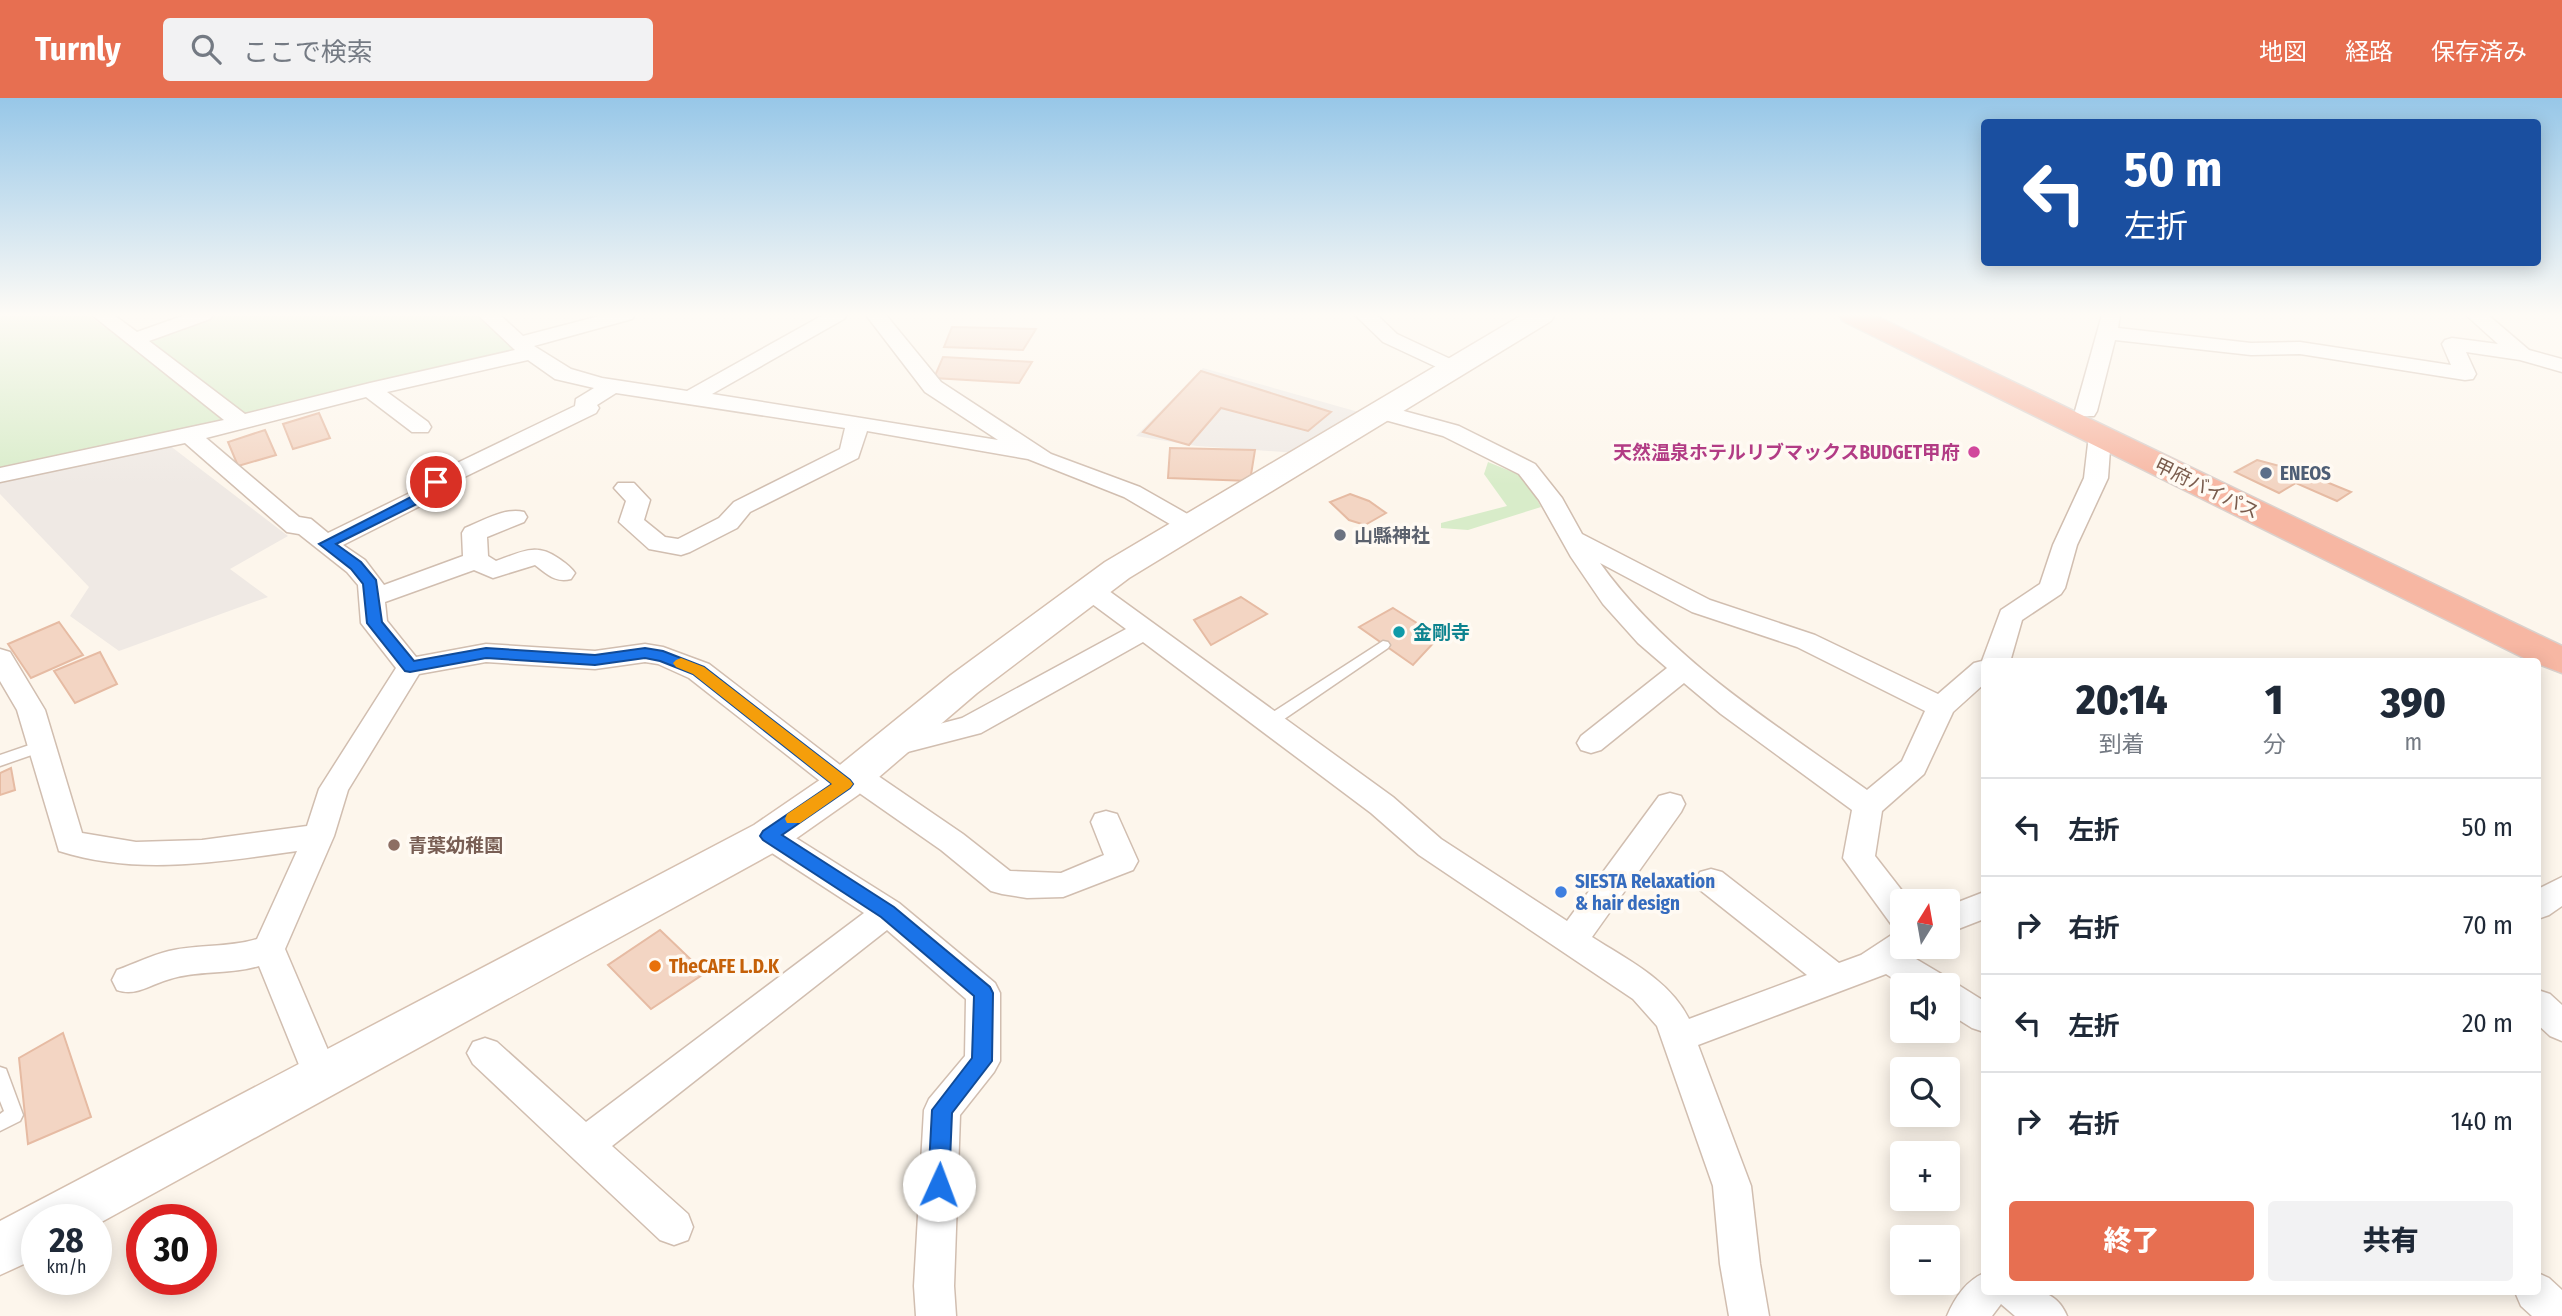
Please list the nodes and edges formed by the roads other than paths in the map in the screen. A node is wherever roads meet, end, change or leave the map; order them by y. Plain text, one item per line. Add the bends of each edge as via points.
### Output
1 (176, 372) edge
2 (435, 372) edge
3 (560, 372) edge
4 (736, 372) edge
5 (921, 372) edge
6 (1444, 372) edge
7 (1979, 372) edge
8 (1994, 372) edge
9 (2101, 372) edge
10 (612, 386) junction
11 (370, 389) junction
12 (692, 397) junction
13 (1382, 412) junction
14 (241, 422) junction
15 (2093, 423) junction
16 (859, 424) junction
17 (420, 427) dead end
18 (190, 435) junction
19 (1035, 454) junction
20 (0, 475) edge
21 (626, 488) dead end
22 (515, 517) dead end
23 (1189, 525) junction
24 (1573, 539) junction
25 (326, 544) junction
26 (476, 560) junction
27 (562, 573) dead end
28 (1089, 589) junction
29 (372, 598) junction
30 (1144, 630) junction
31 (2562, 640) edge
32 (1383, 645) dead end
33 (0, 658) edge
34 (1998, 658) edge
35 (2562, 661) edge
36 (410, 667) junction
37 (1685, 668) junction
38 (1981, 673) edge
39 (1941, 707) junction
40 (1269, 722) junction
41 (1591, 743) dead end
42 (41, 746) junction
43 (892, 746) junction
44 (0, 761) edge
45 (850, 780) junction
46 (1670, 804) dead end
47 (1868, 806) junction
48 (1106, 822) dead end
49 (319, 836) junction
50 (769, 836) junction
51 (1711, 881) dead end
52 (2562, 889) edge
53 (1890, 899) edge
54 (2541, 904) edge
55 (1981, 906) edge
56 (888, 912) junction
57 (1960, 915) edge
58 (1571, 940) junction
59 (269, 949) junction
60 (1890, 953) edge
61 (1902, 959) edge
62 (1918, 973) edge
63 (1835, 979) junction
64 (129, 980) dead end
65 (1960, 1003) edge
66 (2541, 1007) edge
67 (1981, 1016) edge
68 (2562, 1026) edge
69 (1678, 1038) junction
70 (485, 1053) dead end
71 (0, 1075) edge
72 (321, 1076) junction
73 (0, 1123) edge
74 (585, 1145) junction
75 (84, 1204) edge
76 (674, 1227) dead end
77 (21, 1238) edge
78 (0, 1249) edge
79 (1984, 1295) edge
80 (2020, 1295) edge
81 (2538, 1295) edge
82 (936, 1316) edge
83 (1749, 1316) edge
84 (1967, 1316) edge
85 (2047, 1316) edge
86 (2561, 1316) edge

1 - 14 street
2 - 11 street
3 - 10 street
4 - 12 street
5 - 19 street via 933,387
6 - 13 street
7 - 15 highway, 甲府バイパス
8 - 15 highway, 甲府バイパス
9 - 15 street
10 - 12 street
10 - 25 street via 584,404 588,408 436,482 424,495
11 - 14 street
11 - 17 street
12 - 16 street
13 - 23 street
13 - 24 street via 1451,431 1527,469
14 - 18 street
15 - 31 highway, 甲府バイパス
15 - 34 street via 2096,478 2065,545 2052,589 2010,616
15 - 35 highway, 甲府バイパス
16 - 19 street
16 - 21 street via 850,453 742,507 728,523 681,547 658,544 631,522 638,500
18 - 20 street
18 - 25 street via 296,527 302,524
19 - 23 street via 1132,492
22 - 26 street via 474,533
23 - 28 street
24 - 37 street via 1612,598 1647,637
24 - 39 street via 1701,606 1806,642
25 - 29 street via 356,566 371,584
26 - 27 street via 493,570 538,556
26 - 29 street
28 - 30 street
28 - 43 street via 964,684
29 - 36 street via 374,623
30 - 40 street
30 - 43 street via 971,726
32 - 40 lane
33 - 42 street via 32,710
36 - 45 street via 486,653 595,660 645,653 663,656 699,671
36 - 49 street via 334,789
37 - 41 street
37 - 47 street
38 - 39 street
39 - 47 street via 1914,767
40 - 58 street via 1382,804 1430,847
42 - 44 lane
42 - 49 street via 70,844 136,854 202,852
43 - 45 street
45 - 48 street via 953,842 1002,881 1027,886 1063,885 1122,861
45 - 50 street
46 - 58 street
47 - 53 street via 1859,858
49 - 59 street
50 - 56 street
50 - 72 street
51 - 63 street
52 - 54 street
55 - 57 street
56 - 74 street
56 - 82 street via 983,993 982,1061 942,1110
58 - 69 street via 1645,989 1671,1018
59 - 64 street via 237,959 171,964
59 - 72 street
60 - 63 street via 1873,965
61 - 62 street
63 - 69 street
65 - 67 street
66 - 68 street
69 - 83 street via 1732,1186
70 - 74 street
71 - 73 lane via 14,1115
72 - 75 street
74 - 76 street
77 - 78 street
79 - 84 street
80 - 85 street
81 - 86 street

